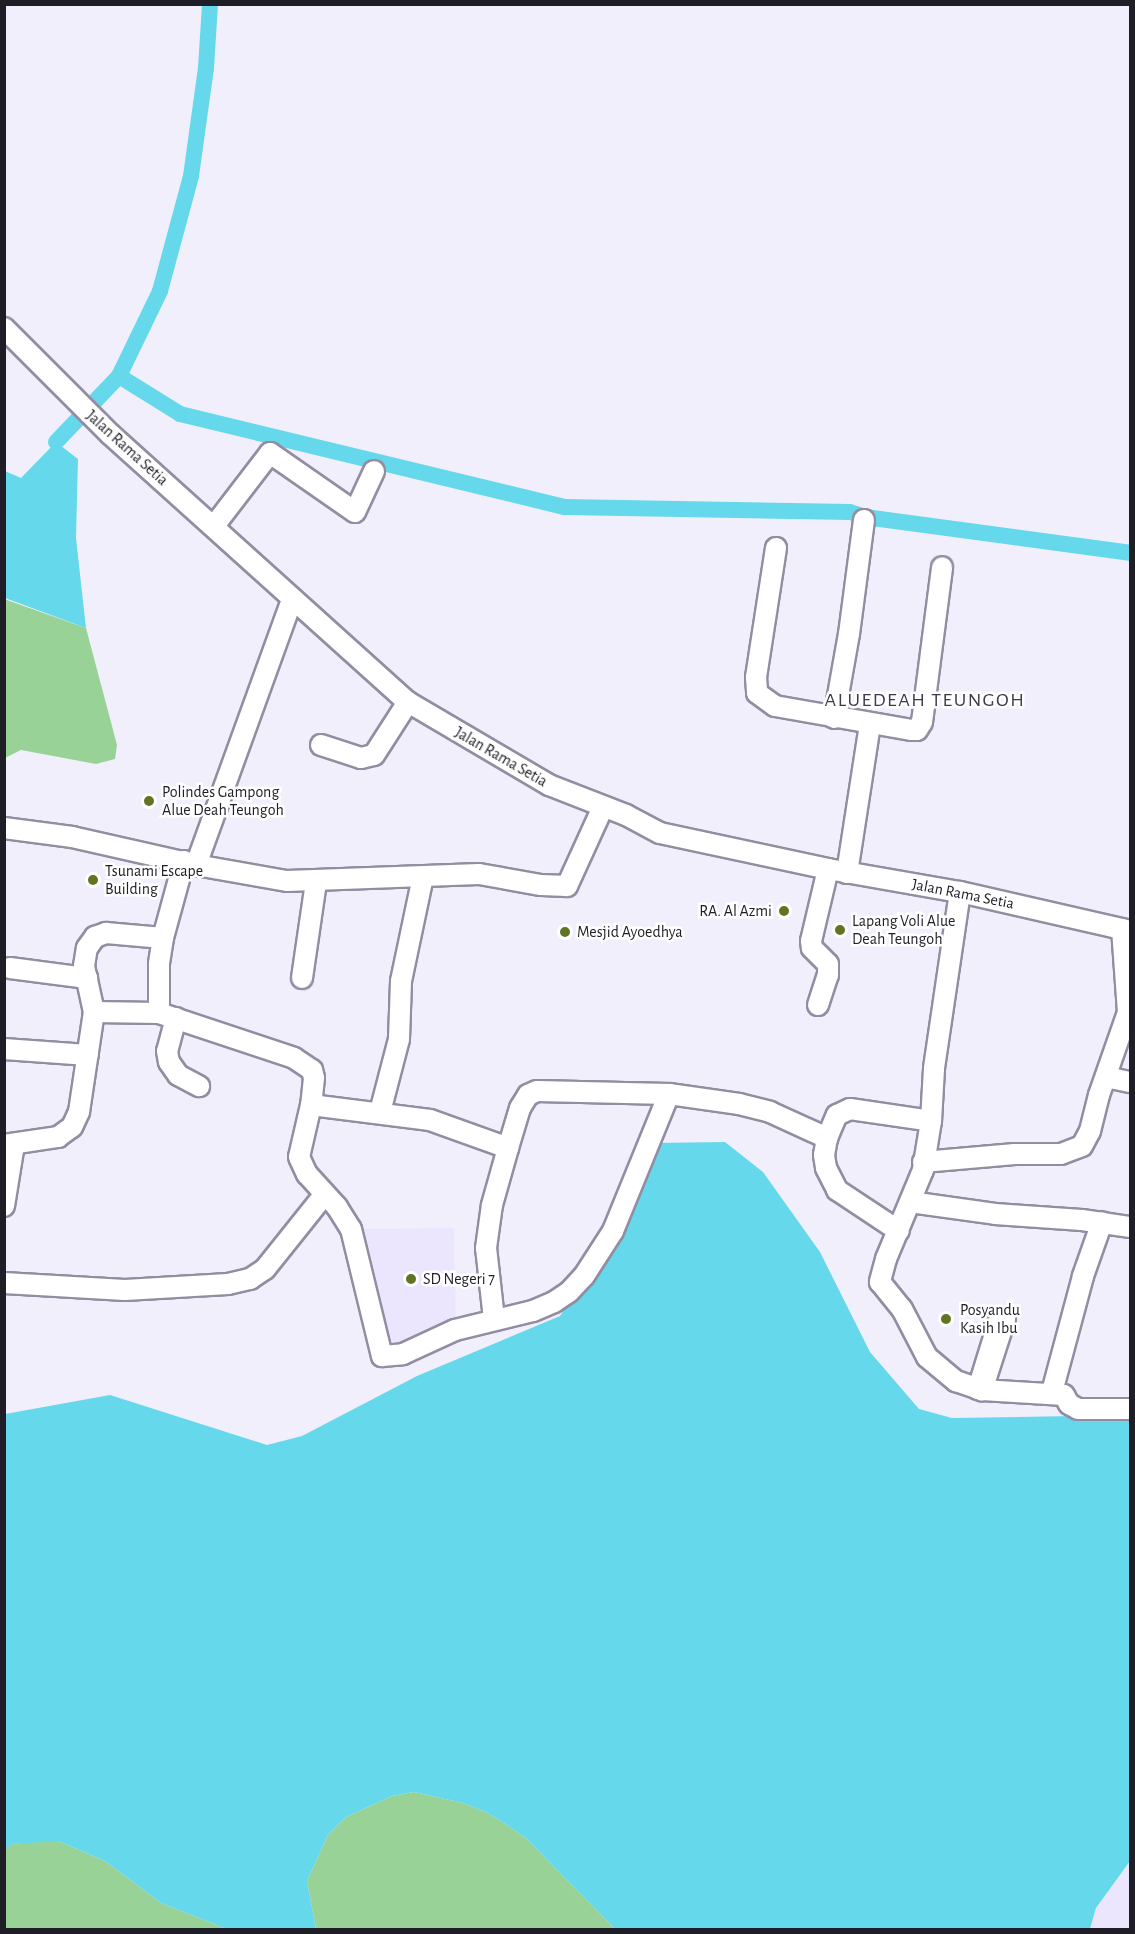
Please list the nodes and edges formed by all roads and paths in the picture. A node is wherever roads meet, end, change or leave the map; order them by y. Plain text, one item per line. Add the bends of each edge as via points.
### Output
1 (4, 328) edge
2 (374, 471) dead end
3 (864, 520) dead end
4 (214, 526) junction
5 (776, 548) dead end
6 (942, 567) dead end
7 (292, 600) junction
8 (408, 702) junction
9 (834, 718) junction
10 (870, 725) junction
11 (321, 745) dead end
12 (603, 807) junction
13 (4, 828) edge
14 (190, 863) junction
15 (828, 869) junction
16 (847, 873) junction
17 (423, 877) junction
18 (316, 882) junction
19 (960, 892) junction
20 (1126, 930) edge
21 (163, 938) junction
22 (10, 968) dead end
23 (87, 978) junction
24 (302, 978) dead end
25 (818, 1005) dead end
26 (94, 1012) junction
27 (168, 1015) junction
28 (4, 1049) edge
29 (88, 1055) junction
30 (1106, 1077) junction
31 (1131, 1082) edge
32 (199, 1086) dead end
33 (669, 1094) junction
34 (311, 1104) junction
35 (380, 1112) junction
36 (931, 1121) junction
37 (827, 1138) junction
38 (9, 1144) edge
39 (508, 1148) junction
40 (923, 1162) junction
41 (324, 1195) junction
42 (910, 1202) junction
43 (4, 1206) edge
44 (1102, 1222) junction
45 (1131, 1227) edge
46 (899, 1231) junction
47 (4, 1283) edge
48 (494, 1320) junction
49 (1052, 1392) junction
50 (1131, 1409) edge

1 - 4 street, Jalan Rama Setia via 79,405
2 - 4 street via 356,512 270,453
3 - 9 street
4 - 7 street, Jalan Rama Setia
5 - 9 street via 756,677 757,693 775,706
6 - 10 street via 920,727 911,730
7 - 8 street, Jalan Rama Setia
7 - 14 street
8 - 11 street via 374,755 362,758
8 - 12 street, Jalan Rama Setia via 538,779
9 - 10 street
10 - 16 street
12 - 15 street, Jalan Rama Setia via 660,832
12 - 17 street via 567,886 479,874
13 - 14 street via 72,837
14 - 18 street via 262,878
14 - 21 street
15 - 16 street, Jalan Rama Setia
15 - 25 street via 811,941 812,948 828,964
16 - 19 street, Jalan Rama Setia
17 - 18 street
17 - 35 street via 401,981 399,1039
18 - 24 street
19 - 20 street, Jalan Rama Setia
19 - 36 street via 934,1069
20 - 30 street via 1128,1012
21 - 23 street via 106,933 95,937 85,956
21 - 27 street via 159,964
22 - 23 street
23 - 26 street
26 - 27 street
26 - 29 street
27 - 32 street via 169,1062 178,1075
27 - 34 street via 305,1064 314,1078
28 - 29 street
29 - 38 street via 79,1112 72,1127 58,1137
30 - 31 street
30 - 40 street via 1090,1131 1076,1151
33 - 37 street via 770,1112
33 - 39 street via 537,1091 528,1095 520,1108
33 - 48 street via 613,1231 584,1276 554,1302
34 - 35 street
34 - 41 street via 299,1157
35 - 39 street via 430,1120
36 - 37 street via 850,1109 837,1115
36 - 40 street
37 - 46 street via 826,1168 837,1190
38 - 43 street
39 - 48 street via 492,1205 486,1248
40 - 42 street
41 - 47 street via 265,1269 250,1279 228,1284 125,1290
41 - 48 street via 351,1229 382,1356 403,1354 455,1330
42 - 44 street via 995,1214
42 - 46 street
44 - 45 street
44 - 49 street
46 - 49 street via 880,1282 902,1309 927,1357 957,1381 982,1390
49 - 50 street via 1064,1395 1069,1404 1078,1408

